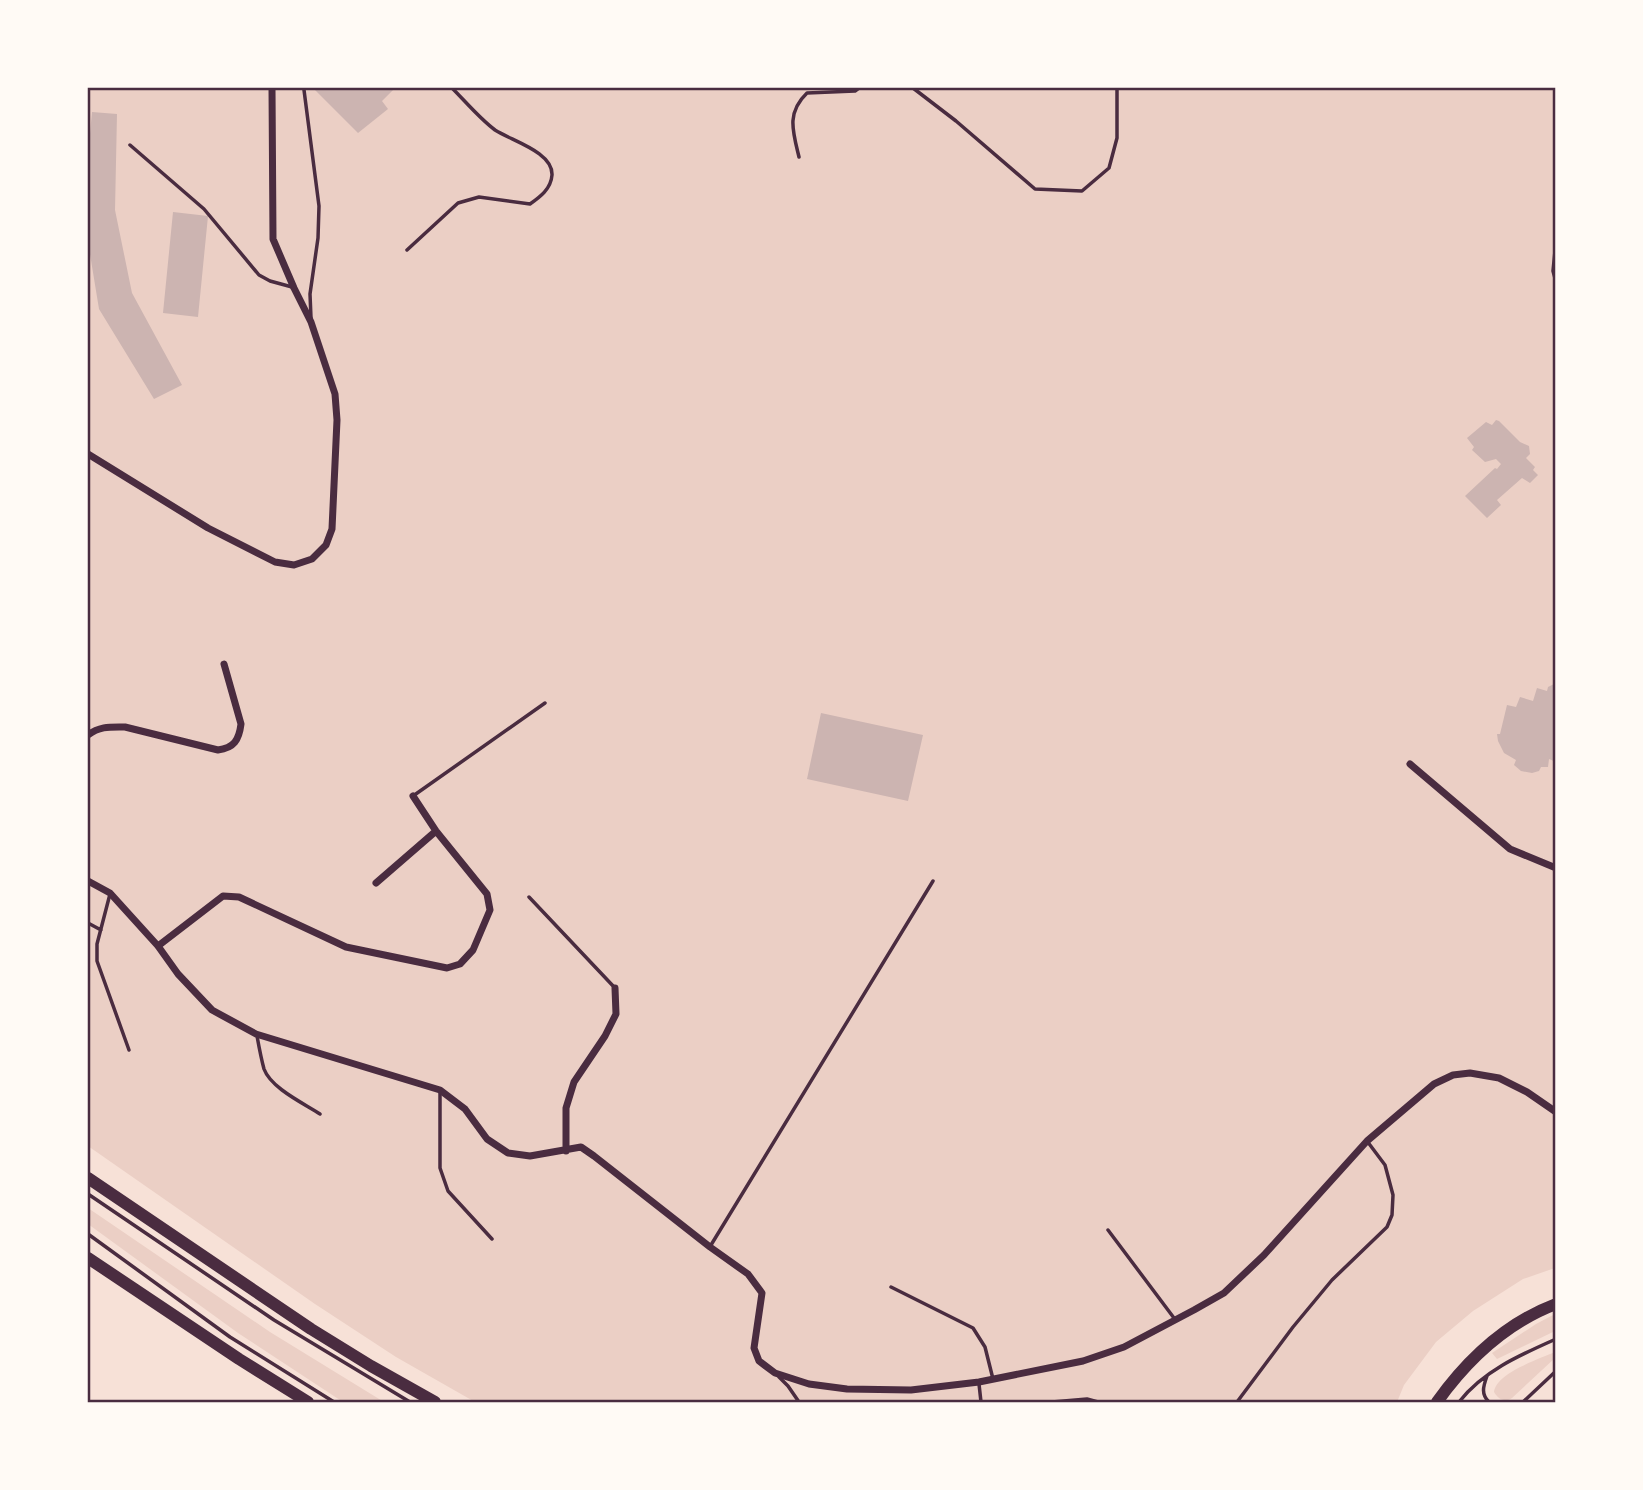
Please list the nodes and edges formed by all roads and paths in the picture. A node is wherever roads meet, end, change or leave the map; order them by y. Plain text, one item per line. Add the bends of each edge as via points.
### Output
1 (272, 88) edge
2 (452, 88) edge
3 (859, 88) edge
4 (913, 88) edge
5 (1117, 88) edge
6 (304, 90) dead end
7 (130, 145) dead end
8 (799, 157) dead end
9 (1556, 240) edge
10 (407, 250) dead end
11 (1556, 282) edge
12 (294, 288) junction
13 (311, 322) junction
14 (88, 454) edge
15 (224, 664) dead end
16 (545, 703) dead end
17 (88, 735) edge
18 (1410, 764) dead end
19 (413, 796) joint
20 (436, 831) junction
21 (1556, 868) edge
22 (88, 881) edge
23 (933, 881) dead end
24 (376, 883) dead end
25 (110, 893) junction
26 (529, 897) dead end
27 (88, 923) edge
28 (101, 930) junction
29 (158, 946) junction
30 (615, 988) joint
31 (256, 1034) junction
32 (129, 1049) dead end
33 (440, 1090) junction
34 (1556, 1112) edge
35 (320, 1114) dead end
36 (1367, 1141) junction
37 (566, 1151) junction
38 (88, 1178) edge
39 (88, 1194) edge
40 (1108, 1230) dead end
41 (88, 1234) edge
42 (492, 1239) dead end
43 (710, 1247) junction
44 (88, 1258) edge
45 (891, 1287) dead end
46 (1556, 1304) edge
47 (1176, 1320) junction
48 (1556, 1339) edge
49 (1556, 1371) edge
50 (775, 1373) junction
51 (1487, 1374) junction
52 (993, 1379) junction
53 (979, 1382) junction
54 (308, 1402) edge
55 (334, 1402) edge
56 (410, 1402) edge
57 (435, 1402) edge
58 (799, 1402) edge
59 (981, 1402) edge
60 (1052, 1402) edge
61 (1098, 1402) edge
62 (1237, 1402) edge
63 (1437, 1402) edge
64 (1459, 1402) edge
65 (1489, 1402) edge
66 (1523, 1402) edge

1 - 12 street via 273,239
2 - 10 lane via 494,129 546,158 552,168 551,182 530,204 479,197 458,203
3 - 8 lane via 807,93 798,102 793,134
4 - 5 lane via 1035,189 1082,191 1110,169 1118,138
6 - 13 lane via 319,206
7 - 12 lane via 204,209 259,275
9 - 11 lane
12 - 13 street
13 - 14 street via 335,394 337,421 332,529 326,545 312,559 294,565 275,562
15 - 17 street via 241,724 235,743 227,749 125,727 96,729
16 - 19 lane
18 - 21 street via 1510,849
19 - 20 street
20 - 24 street
20 - 29 street via 487,894 490,910 473,950 460,964 447,968 346,947 239,897 223,896
22 - 25 street
23 - 43 lane
25 - 28 lane
25 - 29 street
26 - 30 lane
27 - 28 lane
28 - 32 lane via 97,961
29 - 31 street via 212,1010
30 - 37 street via 616,1014 575,1082 565,1108
31 - 33 street
31 - 35 lane via 272,1081
33 - 37 street via 465,1109 487,1139 508,1153 530,1156
33 - 42 lane via 440,1168 448,1191
34 - 36 street via 1499,1078 1470,1073 1434,1084
36 - 47 street via 1243,1276 1224,1293
36 - 62 lane via 1385,1165 1393,1195 1387,1227 1332,1280
37 - 43 street via 581,1147
38 - 57 main road via 311,1329
39 - 56 lane via 274,1320
40 - 47 lane
41 - 55 lane via 230,1337
43 - 50 street via 748,1274 762,1293 754,1348 760,1361
44 - 54 main road
45 - 52 lane via 973,1328 985,1347
46 - 63 main road via 1521,1320 1491,1342
47 - 52 street via 1093,1357
48 - 51 lane
49 - 66 lane
50 - 53 street via 848,1389 911,1390
50 - 58 lane
51 - 64 lane
51 - 65 lane via 1483,1386
52 - 53 street
53 - 59 lane
60 - 61 lane

